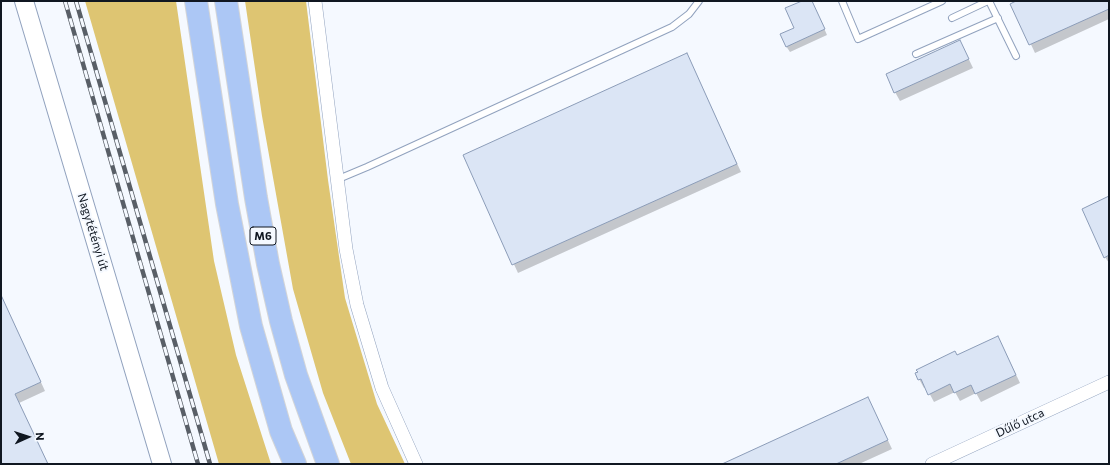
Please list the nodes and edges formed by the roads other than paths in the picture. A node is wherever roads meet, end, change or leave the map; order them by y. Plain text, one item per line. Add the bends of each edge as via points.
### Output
1 (24, 1) edge
2 (196, 1) edge
3 (226, 1) edge
4 (315, 1) edge
5 (699, 1) edge
6 (842, 1) edge
7 (942, 1) edge
8 (989, 1) edge
9 (952, 18) dead end
10 (998, 18) junction
11 (916, 54) dead end
12 (1016, 56) dead end
13 (336, 180) junction
14 (1109, 382) edge
15 (162, 464) edge
16 (295, 464) edge
17 (328, 464) edge
18 (416, 464) edge
19 (932, 464) edge

1 - 15 main road, Nagytétényi út
2 - 16 highway, M6 via 227,204 251,326 281,431
3 - 17 highway, M6 via 268,264 296,375
4 - 13 street
5 - 13 lane via 689,14 672,27
6 - 7 lane via 858,38
8 - 9 lane
8 - 10 lane
10 - 11 lane
10 - 12 lane
13 - 18 street via 357,305 382,388
14 - 19 street, Dűlő utca

